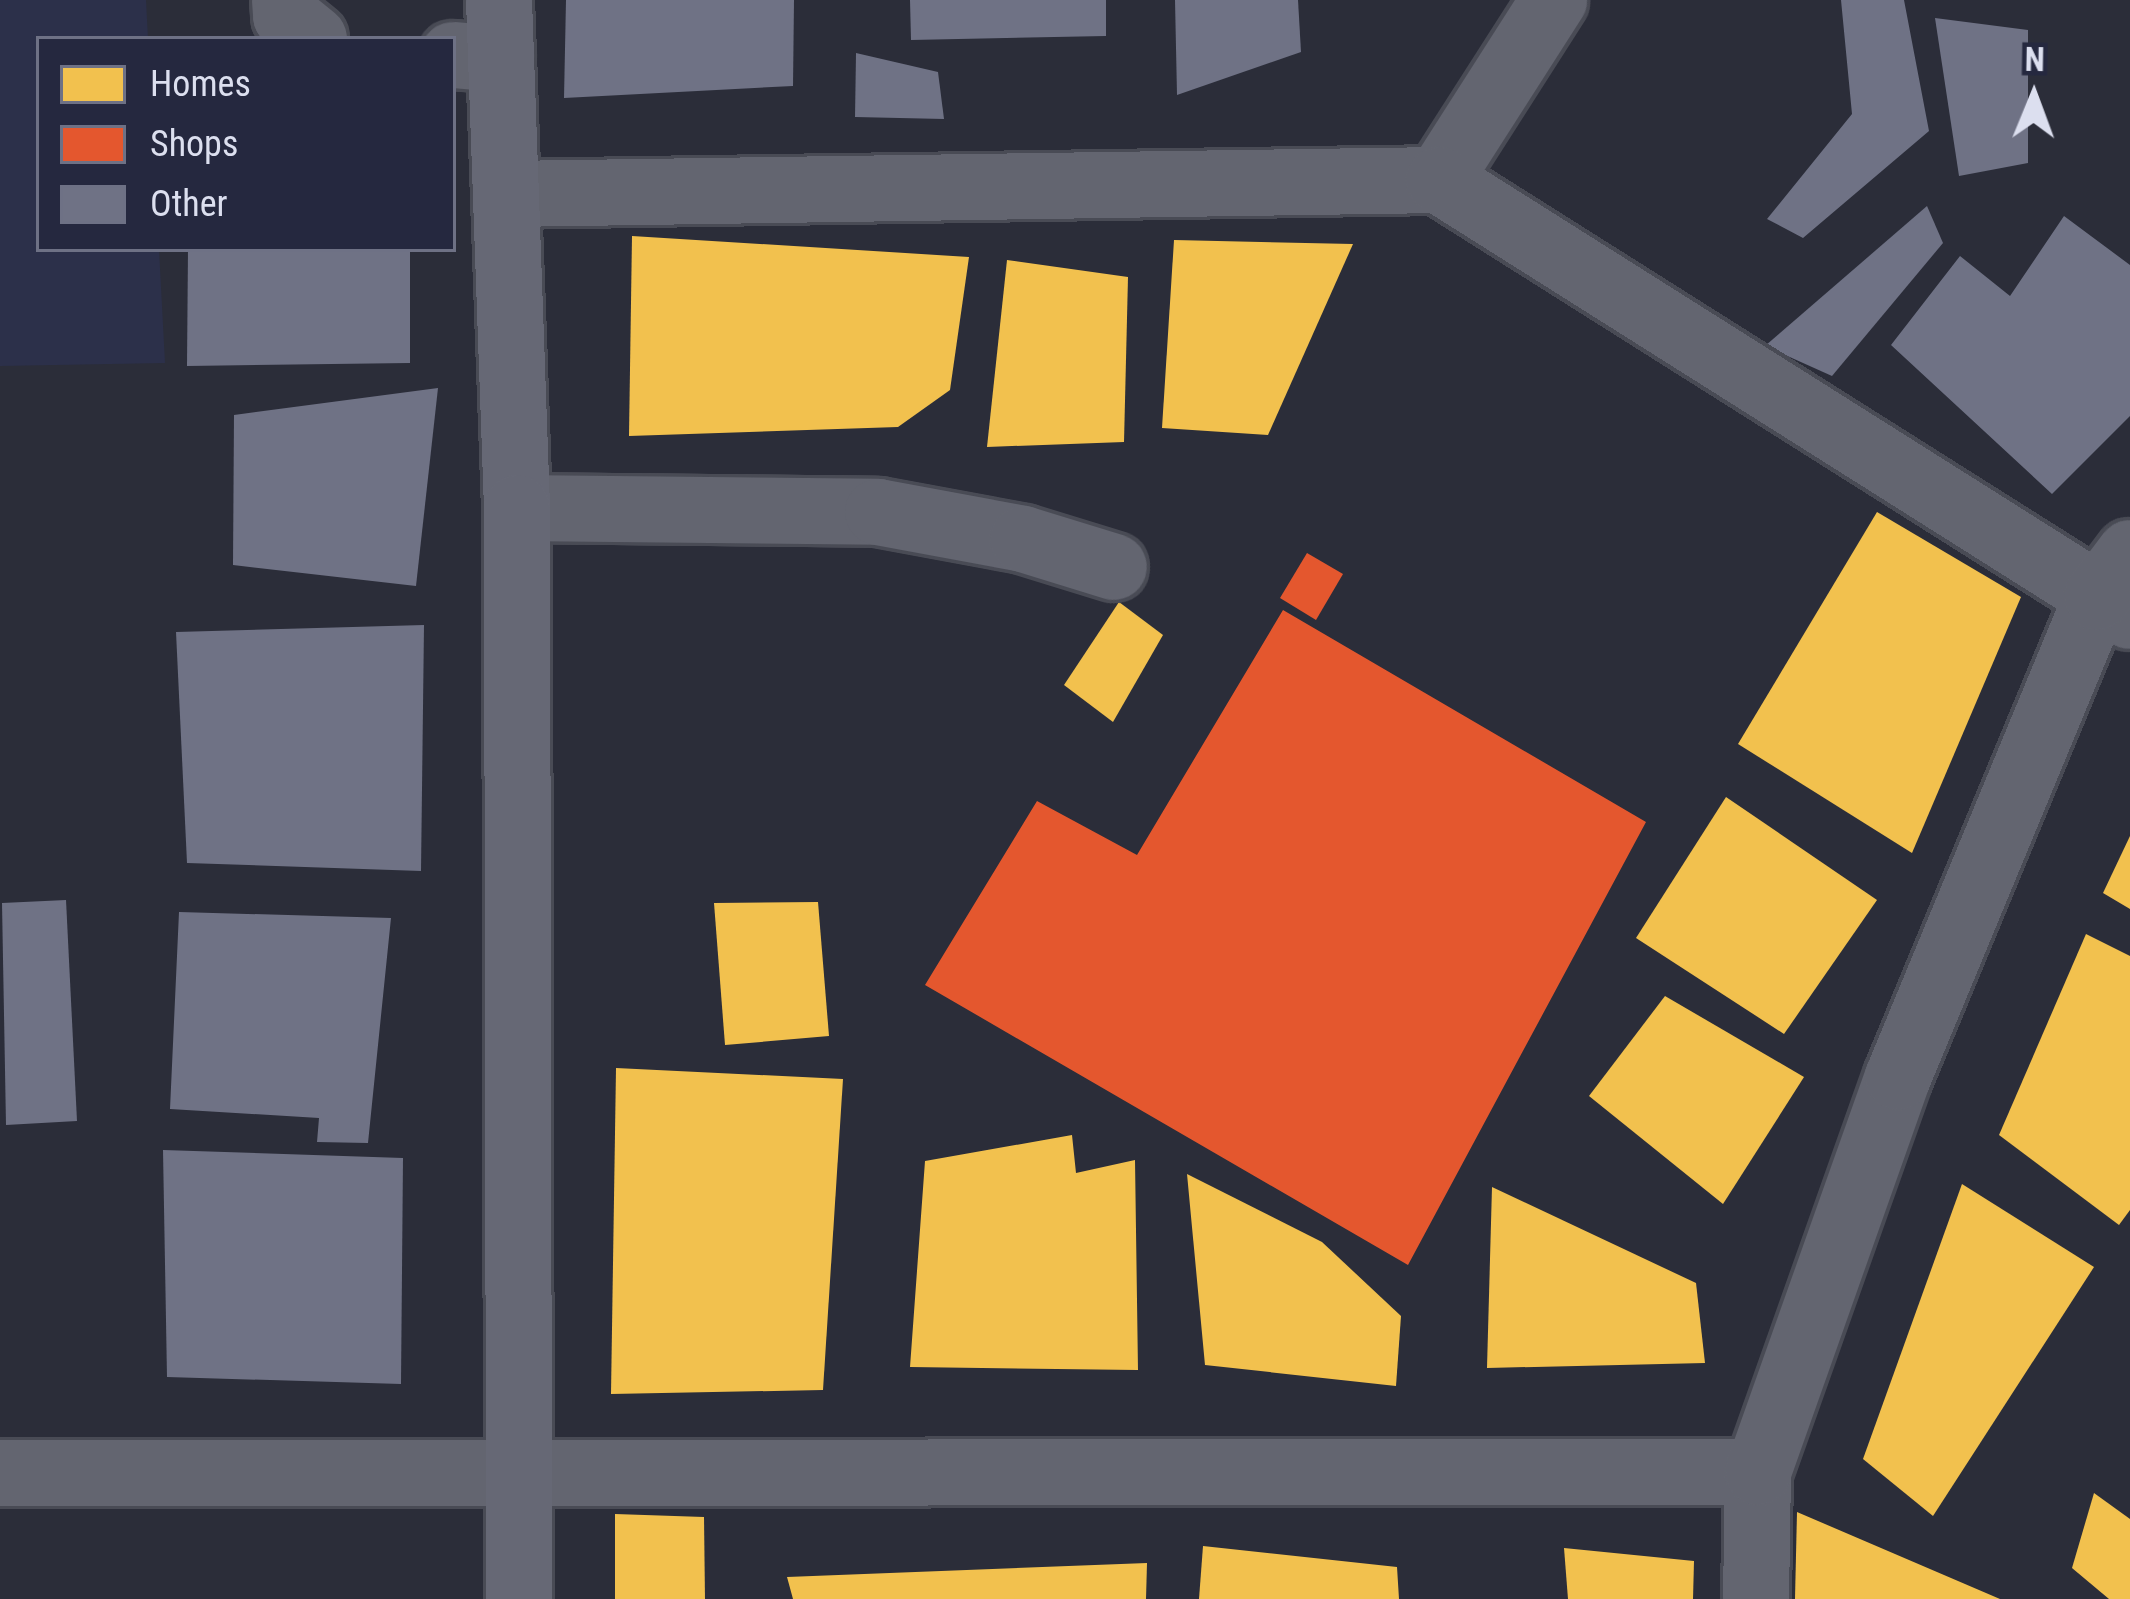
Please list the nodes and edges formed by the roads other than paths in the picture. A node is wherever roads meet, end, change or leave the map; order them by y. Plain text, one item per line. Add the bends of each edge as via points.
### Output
1 (285, 0) edge
2 (1554, 0) edge
3 (310, 36) edge
4 (484, 38) edge
5 (1439, 180) junction
6 (508, 194) junction
7 (517, 508) junction
8 (1114, 567) dead end
9 (2119, 588) edge
10 (1758, 1472) junction
11 (0, 1473) edge
12 (518, 1473) junction
13 (519, 1599) edge
14 (1756, 1599) edge

1 - 3 street via 286,16
2 - 5 street
4 - 6 main road
5 - 6 street
5 - 9 street
6 - 7 main road
7 - 8 street via 878,512 1022,538
7 - 12 main road
9 - 10 street via 1898,1077
10 - 12 street
10 - 14 street
11 - 12 street
12 - 13 main road

